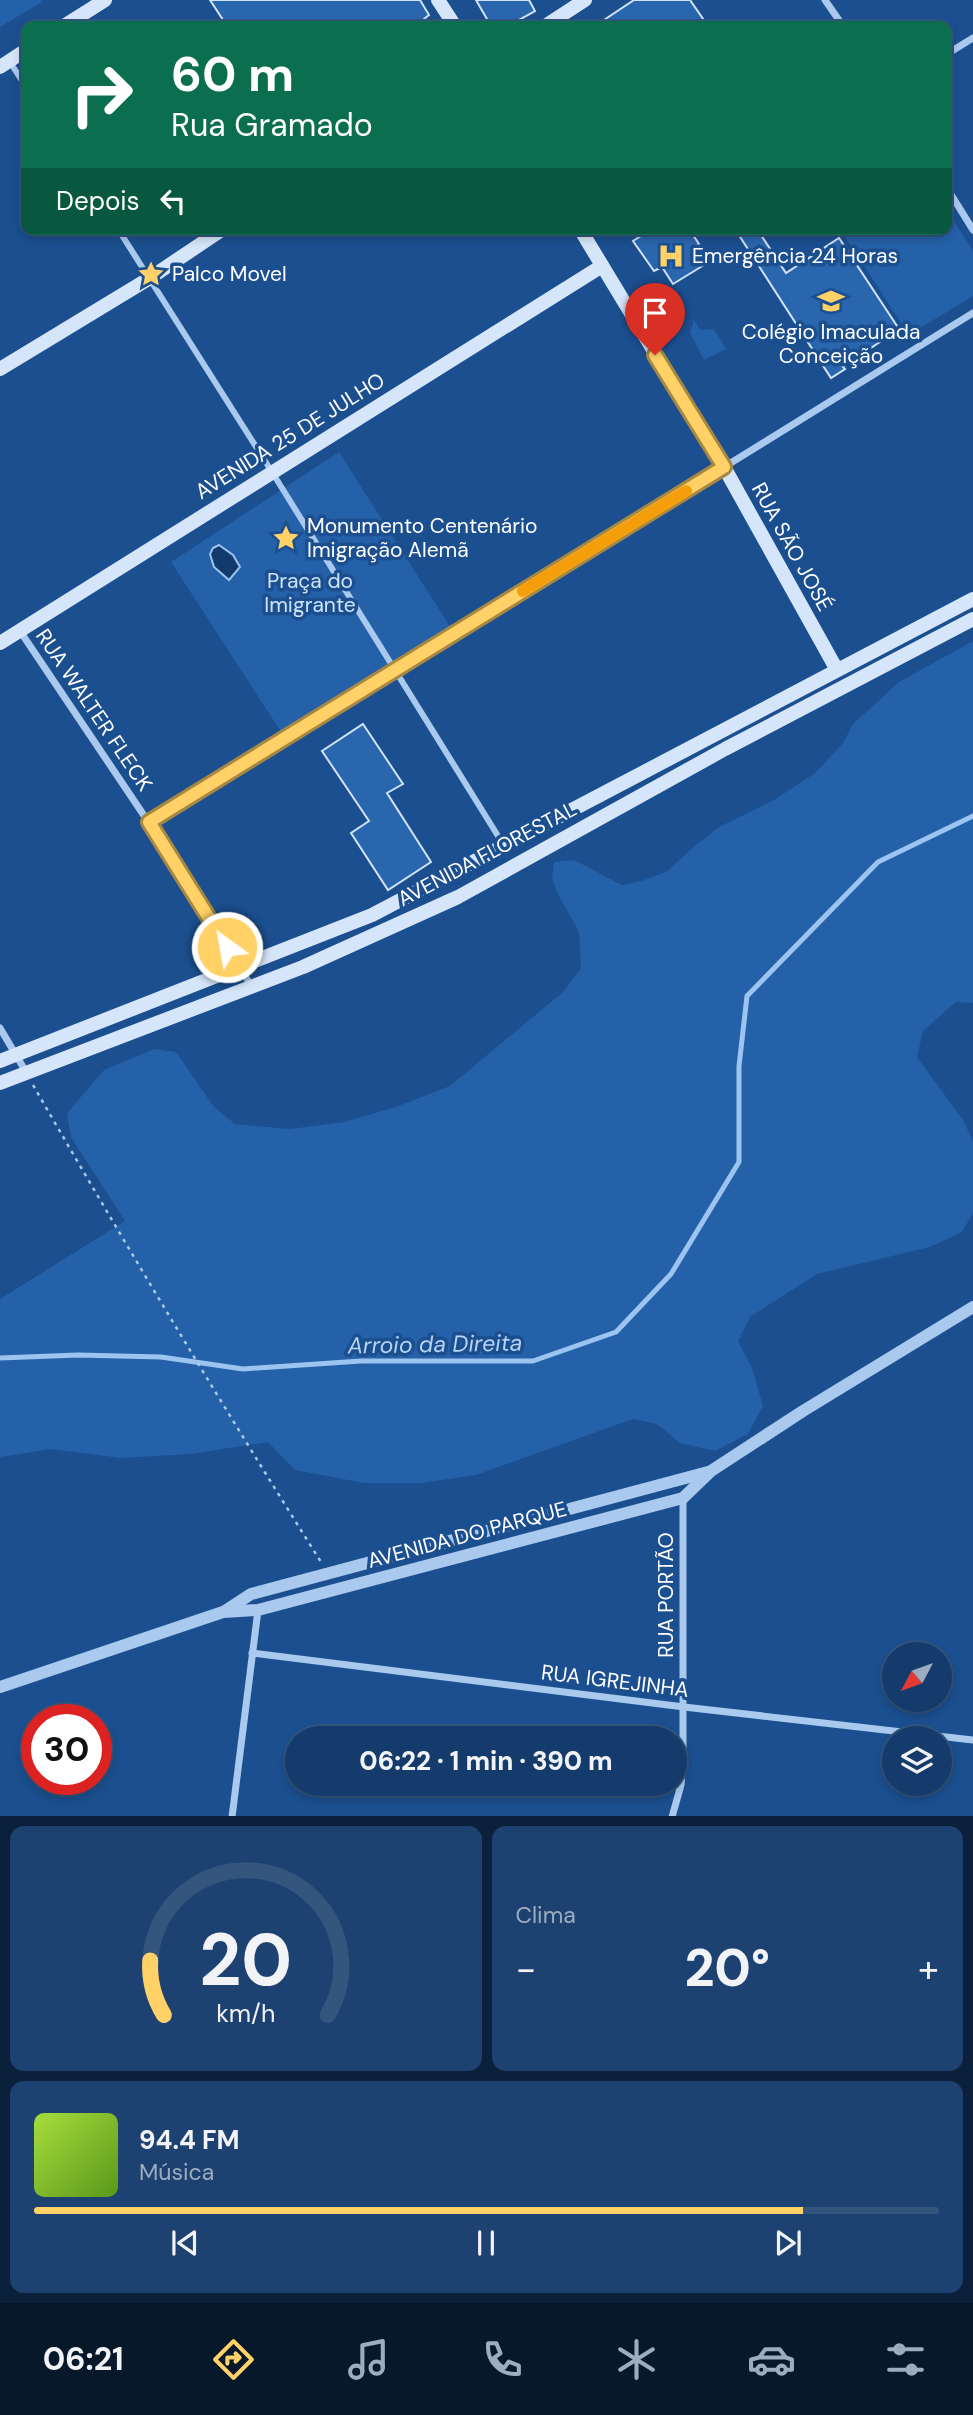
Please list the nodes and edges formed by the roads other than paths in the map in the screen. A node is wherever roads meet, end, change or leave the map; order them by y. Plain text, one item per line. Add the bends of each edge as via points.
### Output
1 (105, 0) edge
2 (439, 0) edge
3 (585, 0) edge
4 (825, 0) edge
5 (72, 21) edge
6 (452, 21) edge
7 (553, 21) edge
8 (840, 21) edge
9 (973, 38) edge
10 (952, 51) edge
11 (21, 53) edge
12 (5, 64) edge
13 (21, 82) edge
14 (952, 196) edge
15 (973, 230) edge
16 (122, 235) edge
17 (214, 235) edge
18 (584, 235) edge
19 (602, 266) junction
20 (149, 278) junction
21 (973, 313) edge
22 (0, 369) edge
23 (724, 467) junction
24 (272, 472) junction
25 (973, 598) edge
26 (973, 619) edge
27 (20, 630) junction
28 (0, 643) edge
29 (396, 670) junction
30 (837, 670) junction
31 (149, 822) junction
32 (503, 844) junction
33 (240, 968) junction
34 (252, 987) junction
35 (0, 1028) edge
36 (16, 1054) junction
37 (0, 1061) edge
38 (26, 1073) junction
39 (0, 1083) edge
40 (973, 1307) edge
41 (711, 1471) junction
42 (683, 1498) junction
43 (258, 1610) junction
44 (223, 1612) junction
45 (253, 1653) junction
46 (0, 1687) edge
47 (684, 1707) junction
48 (973, 1740) edge
49 (232, 1816) edge
50 (672, 1816) edge

1 - 5 main road
2 - 6 main road
3 - 7 main road
4 - 8 street
9 - 10 street
11 - 12 main road
12 - 13 street
14 - 15 street
16 - 20 street
17 - 20 main road
18 - 19 main road, RUA SÃO JOSÉ
19 - 23 main road, RUA SÃO JOSÉ
19 - 24 main road, AVENIDA 25 DE JULHO
20 - 22 main road
20 - 24 street
21 - 23 street
23 - 29 street
23 - 30 main road, RUA SÃO JOSÉ
24 - 27 main road, AVENIDA 25 DE JULHO
24 - 29 street
25 - 30 main road, AVENIDA FLORESTAL
26 - 34 main road, AVENIDA FLORESTAL via 458,897
27 - 28 main road, AVENIDA 25 DE JULHO
27 - 31 street, RUA WALTER FLECK
29 - 31 street
29 - 32 street
30 - 32 main road, AVENIDA FLORESTAL
31 - 33 street, RUA WALTER FLECK
32 - 33 main road, AVENIDA FLORESTAL via 372,915
33 - 34 street, RUA WALTER FLECK
33 - 36 main road, AVENIDA FLORESTAL
34 - 38 main road, AVENIDA FLORESTAL
35 - 36 street
36 - 37 main road, AVENIDA FLORESTAL
36 - 38 street
38 - 39 main road, AVENIDA FLORESTAL
40 - 41 street, AVENIDA DO PARQUE
41 - 42 street, AVENIDA DO PARQUE
41 - 44 street, AVENIDA DO PARQUE via 251,1594
42 - 43 street, AVENIDA DO PARQUE
42 - 47 street, RUA PORTÃO
43 - 44 street, AVENIDA DO PARQUE
43 - 45 street
44 - 46 street, AVENIDA DO PARQUE
45 - 47 street, RUA IGREJINHA
45 - 49 street
47 - 48 street, RUA IGREJINHA
47 - 50 street, RUA PORTÃO via 681,1785

